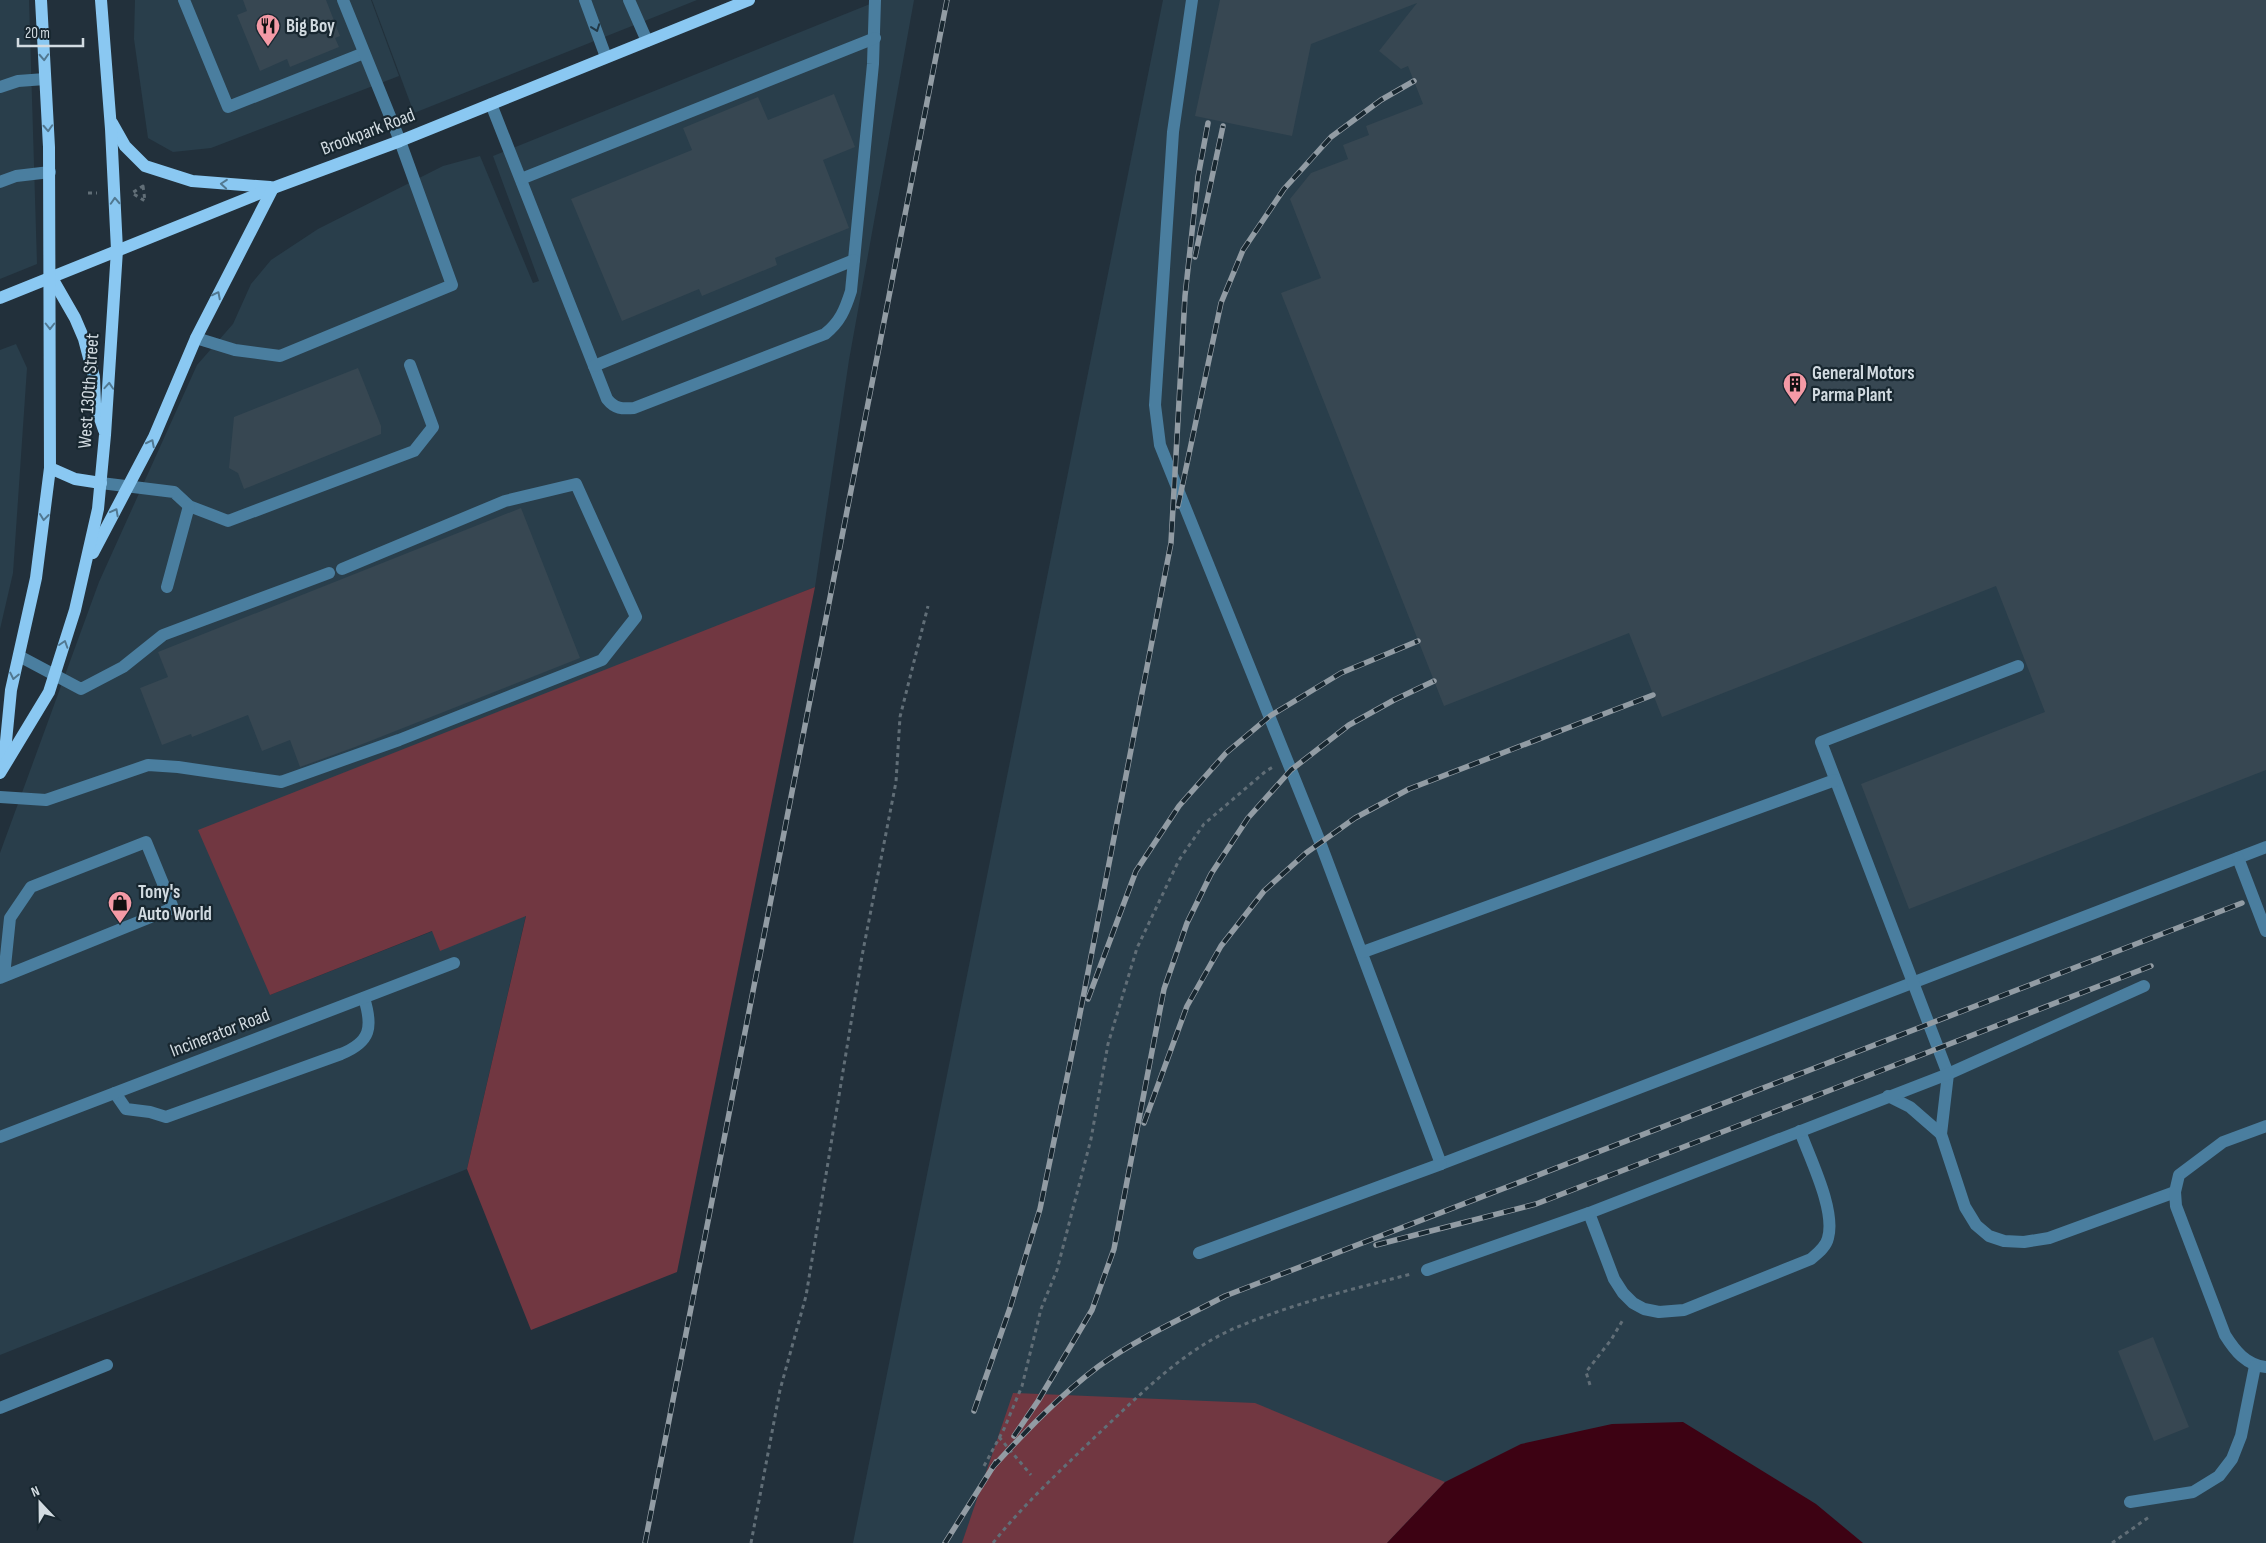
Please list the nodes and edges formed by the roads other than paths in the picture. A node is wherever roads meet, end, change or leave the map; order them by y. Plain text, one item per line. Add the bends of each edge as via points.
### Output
1 (41, 0) edge
2 (101, 0) edge
3 (184, 0) edge
4 (343, 0) edge
5 (585, 0) edge
6 (630, 0) edge
7 (749, 0) edge
8 (875, 0) edge
9 (1192, 0) edge
10 (875, 38) junction
11 (647, 42) junction
12 (364, 53) junction
13 (606, 57) junction
14 (45, 79) junction
15 (0, 87) edge
16 (491, 104) junction
17 (111, 119) junction
18 (400, 141) junction
19 (50, 172) junction
20 (521, 179) junction
21 (0, 182) edge
22 (273, 188) junction
23 (117, 250) junction
24 (854, 260) junction
25 (51, 277) junction
26 (0, 298) edge
27 (196, 338) junction
28 (410, 365) dead end
29 (594, 366) junction
30 (106, 435) junction
31 (50, 468) junction
32 (101, 483) junction
33 (128, 487) junction
34 (189, 506) junction
35 (85, 568) junction
36 (342, 568) dead end
37 (330, 573) dead end
38 (167, 587) dead end
39 (19, 656) junction
40 (2018, 666) dead end
41 (54, 675) junction
42 (2, 769) edge
43 (1835, 780) junction
44 (0, 797) edge
45 (2266, 847) edge
46 (2238, 858) junction
47 (2266, 931) edge
48 (1363, 952) junction
49 (454, 963) dead end
50 (2, 977) edge
51 (1912, 984) junction
52 (2144, 986) dead end
53 (364, 998) junction
54 (1948, 1074) junction
55 (114, 1093) junction
56 (1888, 1096) junction
57 (2266, 1126) edge
58 (1800, 1131) junction
59 (1942, 1134) junction
60 (0, 1137) edge
61 (1441, 1164) junction
62 (2175, 1192) junction
63 (1589, 1214) junction
64 (1199, 1253) dead end
65 (1427, 1270) road end
66 (107, 1365) dead end
67 (2260, 1366) edge
68 (0, 1408) edge
69 (2130, 1502) dead end

1 -> 14 main road, West 130th Street
2 - 17 main road, West 130th Street
3 - 12 street via 228,107
4 - 12 street
5 -> 13 street
6 - 11 street
7 - 11 main road, Brookpark Road
8 - 10 street
9 - 48 street via 1173,142 1155,405 1160,445
10 - 20 street
10 - 24 street
11 - 13 main road, Brookpark Road
12 - 18 street
13 - 16 main road, Brookpark Road
14 - 15 street via 18,81
14 -> 19 main road, West 130th Street
16 - 18 main road, Brookpark Road
16 - 20 street
22 -> 17 main road via 192,181 145,166 125,146
23 -> 17 main road, West 130th Street
18 - 22 main road, Brookpark Road
18 - 27 street via 452,285 280,356 234,350
19 - 21 street via 16,176
19 - 25 main road, West 130th Street
20 - 29 street
22 - 23 main road, Brookpark Road
27 -> 22 main road
23 - 25 main road, Brookpark Road
30 -> 23 main road, West 130th Street
24 - 29 street
24 - 29 street via 845,311 835,326 799,345 634,408 613,406
25 - 26 main road, Brookpark Road
25 - 30 main road via 84,339 94,377 95,404
25 -> 31 main road, West 130th Street
33 -> 27 main road via 154,437
28 - 34 street via 433,427 414,451 228,521
30 - 32 main road, West 130th Street
31 - 32 main road via 75,479
31 -> 39 main road, West 130th Street via 36,578
32 - 33 street
32 - 35 main road, West 130th Street
33 - 34 street via 174,492
35 -> 33 main road
34 - 38 street
41 -> 35 main road, West 130th Street
36 - 44 street via 505,501 576,484 636,617 602,660 281,782 148,765 46,800
37 - 41 street via 163,635 123,666 81,689
39 - 41 street
39 -> 42 main road, West 130th Street via 11,690
40 - 43 street via 1821,742
41 - 42 main road, West 130th Street via 49,692
43 - 48 street
43 - 51 street
45 - 46 street
46 - 47 street
46 - 51 street
48 - 61 street
49 - 53 street, Incinerator Road
50 - 50 street via 173,908 146,842 31,887 10,918
51 - 54 street
51 - 61 street
52 - 54 street
53 - 55 street, Incinerator Road
53 - 55 street via 369,1016 367,1036 357,1048 166,1117 126,1109
54 - 56 street
54 - 59 street
55 - 60 street, Incinerator Road
56 - 58 street
56 - 59 street via 1910,1107
57 - 62 street via 2223,1142 2179,1175
58 - 63 street
58 - 63 street via 1831,1225 1828,1240 1821,1251 1811,1259 1684,1310 1659,1312 1644,1309 1623,1293 1614,1279
59 - 62 street via 1965,1208 1988,1236 2004,1241 2049,1238
61 - 64 street
62 - 67 street via 2176,1206 2225,1335 2236,1351
63 - 65 street
66 - 68 street
67 - 69 street via 2241,1436 2232,1459 2219,1476 2193,1492

